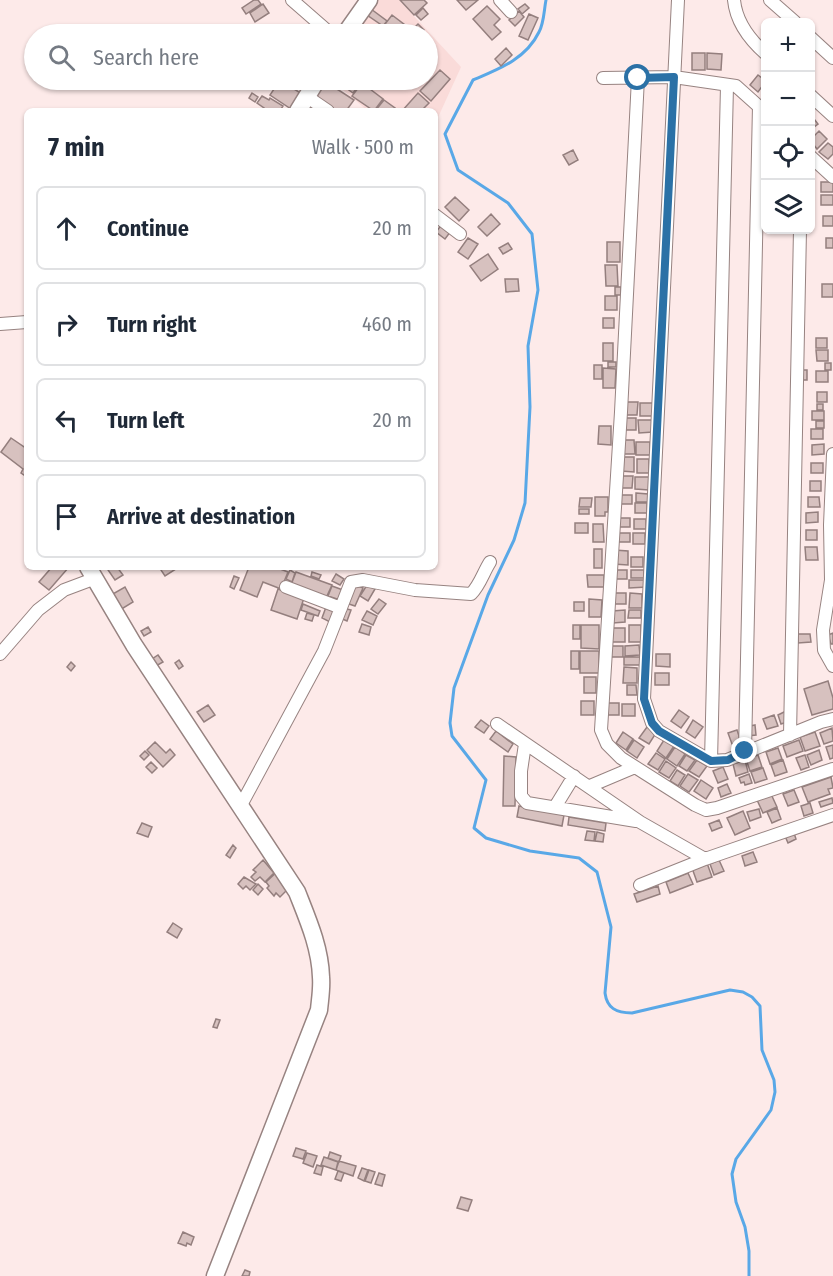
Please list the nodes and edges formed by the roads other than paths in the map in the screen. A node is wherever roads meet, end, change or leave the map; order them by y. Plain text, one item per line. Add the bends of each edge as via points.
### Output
1 (292, 0) edge
2 (369, 0) edge
3 (500, 0) edge
4 (678, 0) edge
5 (734, 0) edge
6 (770, 0) edge
7 (511, 12) dead end
8 (790, 18) edge
9 (320, 24) edge
10 (352, 24) edge
11 (815, 42) edge
12 (761, 50) edge
13 (833, 58) edge
14 (674, 77) junction
15 (603, 78) dead end
16 (638, 78) junction
17 (727, 86) junction
18 (311, 90) edge
19 (815, 100) edge
20 (302, 104) edge
21 (317, 108) edge
22 (761, 108) edge
23 (833, 116) edge
24 (762, 126) edge
25 (815, 161) edge
26 (833, 177) edge
27 (438, 217) edge
28 (460, 234) dead end
29 (800, 234) edge
30 (24, 322) edge
31 (0, 324) edge
32 (833, 454) edge
33 (831, 524) edge
34 (490, 562) dead end
35 (92, 572) edge
36 (832, 580) edge
37 (286, 587) dead end
38 (341, 608) junction
39 (828, 628) edge
40 (0, 654) edge
41 (833, 666) edge
42 (833, 719) edge
43 (497, 724) dead end
44 (790, 735) junction
45 (525, 744) junction
46 (745, 751) junction
47 (711, 761) junction
48 (635, 767) junction
49 (833, 769) edge
50 (574, 776) junction
51 (590, 786) junction
52 (240, 807) junction
53 (555, 807) junction
54 (833, 815) edge
55 (640, 822) junction
56 (705, 860) junction
57 (640, 885) dead end
58 (215, 1276) edge

1 - 9 street
2 - 10 street
3 - 7 street
4 - 14 street
5 - 12 street via 749,38
6 - 8 street
11 - 13 street
14 - 16 street
14 - 17 street
14 - 47 street via 644,699 659,731
15 - 16 street
16 - 48 street via 601,730 607,744
17 - 22 street via 736,86
17 - 47 street
18 - 20 street
19 - 23 street
20 - 21 street
24 - 46 street
25 - 26 street
27 - 28 street
29 - 44 street
30 - 31 street
32 - 33 street
33 - 36 street
34 - 38 street via 479,587 471,594 416,590 363,580 351,582
35 - 40 street via 38,610
35 - 52 street via 134,645
36 - 39 street
37 - 38 street
38 - 52 street via 324,651
39 - 41 street via 824,650
42 - 44 street
43 - 45 street
44 - 46 street
45 - 50 street
45 - 53 street via 521,796 527,803
46 - 47 street via 728,760
48 - 49 street via 706,810
48 - 51 street
50 - 51 street
50 - 53 street
51 - 55 street
52 - 58 street via 297,892 318,951 321,978 319,1010
53 - 55 street
54 - 56 street
55 - 56 street
56 - 57 street

